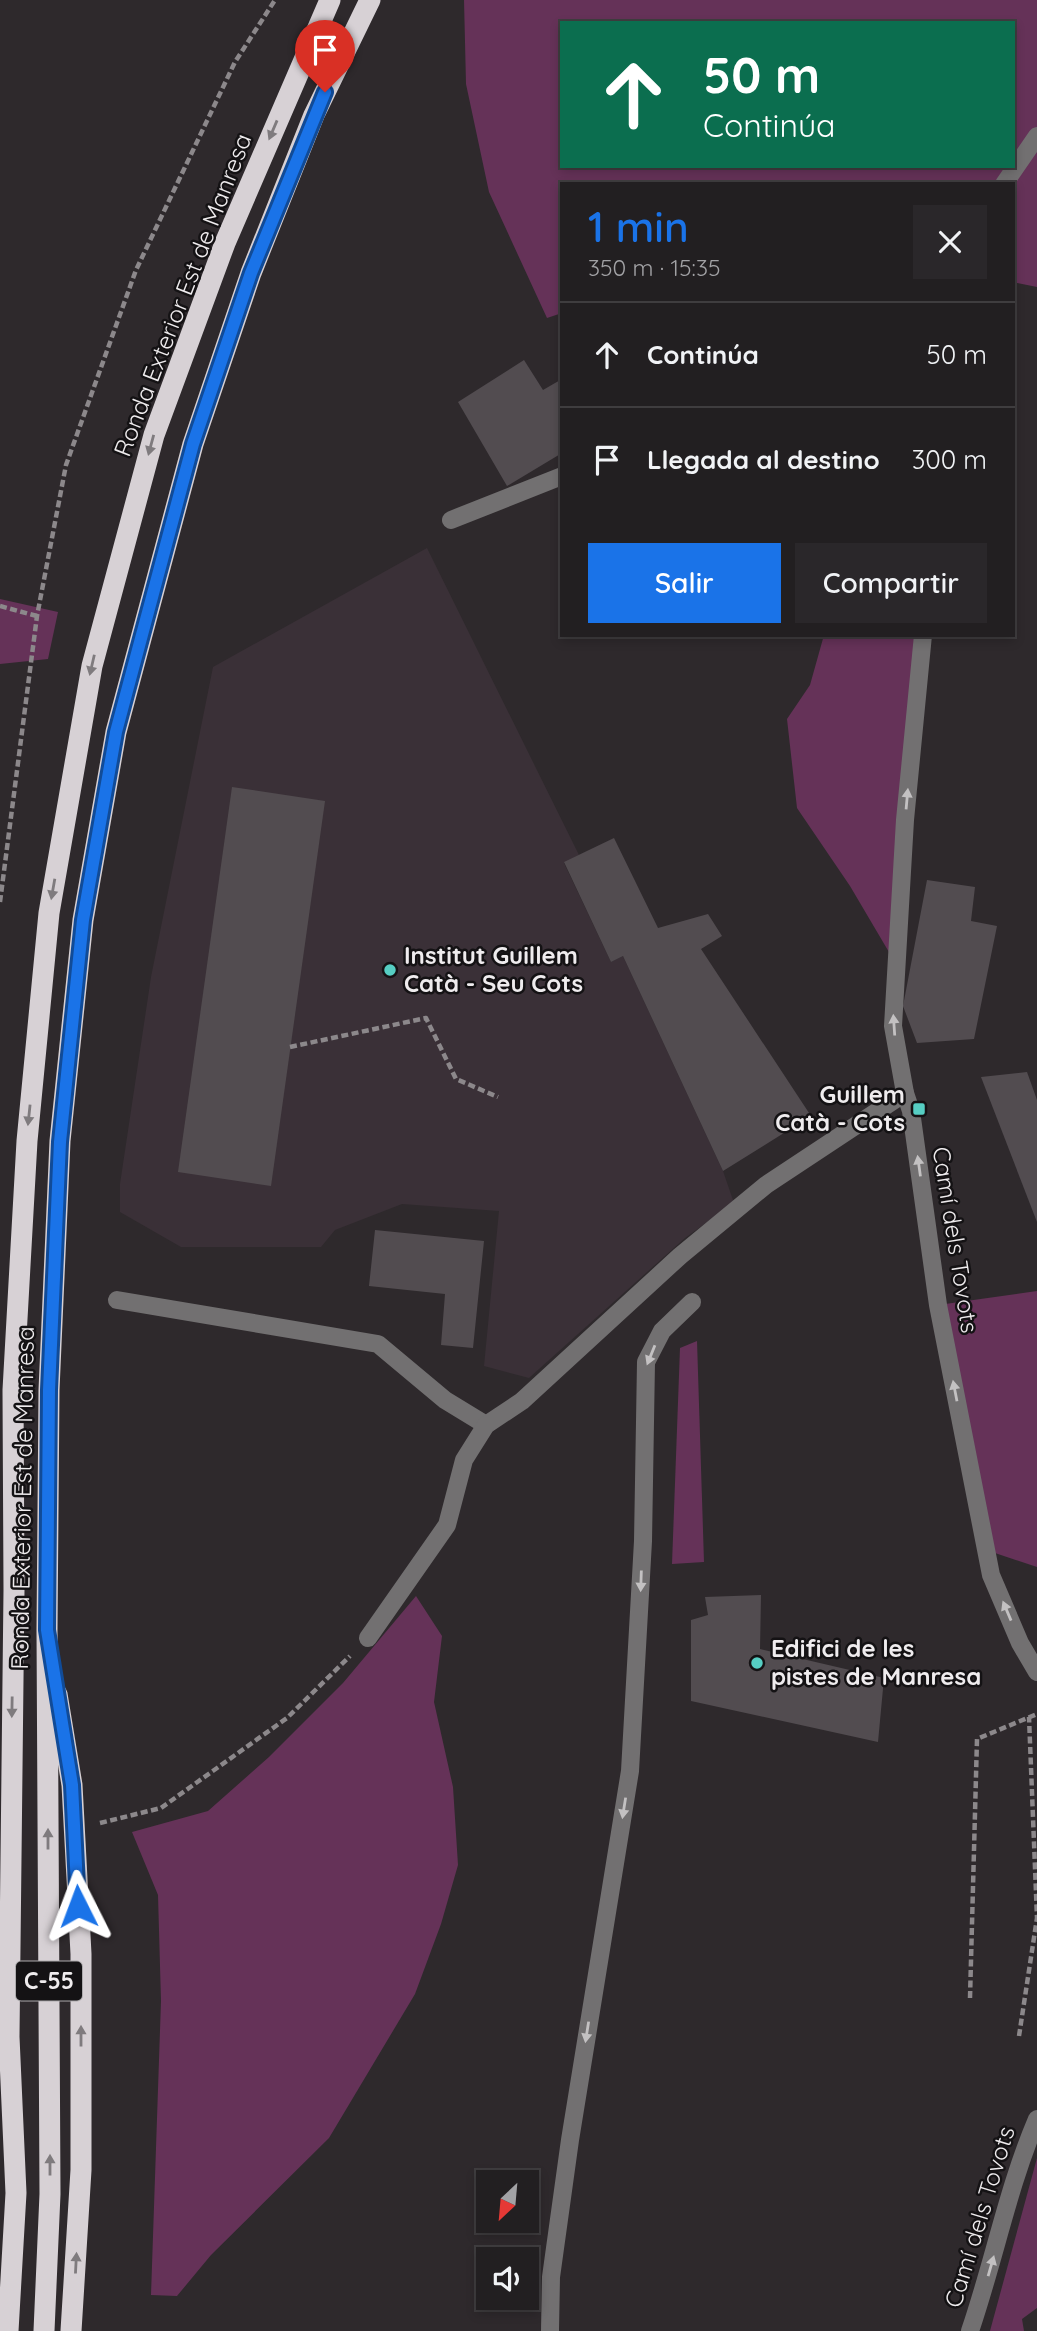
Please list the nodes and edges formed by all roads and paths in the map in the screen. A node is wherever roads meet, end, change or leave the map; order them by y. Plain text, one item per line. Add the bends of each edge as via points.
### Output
1 (275, 0) edge
2 (330, 0) edge
3 (370, 0) edge
4 (1037, 136) edge
5 (1015, 168) edge
6 (560, 477) edge
7 (451, 520) dead end
8 (0, 606) edge
9 (37, 616) junction
10 (923, 637) edge
11 (0, 902) edge
12 (290, 1047) dead end
13 (905, 1093) junction
14 (498, 1097) dead end
15 (117, 1300) dead end
16 (691, 1302) dead end
17 (486, 1425) junction
18 (47, 1630) junction
19 (368, 1638) joint
20 (1037, 1672) edge
21 (1037, 1714) edge
22 (1028, 1717) junction
23 (99, 1823) dead end
24 (970, 1998) dead end
25 (1019, 2036) dead end
26 (9, 2037) junction
27 (0, 2059) edge
28 (1037, 2119) edge
29 (8, 2331) edge
30 (44, 2331) edge
31 (71, 2331) edge
32 (550, 2331) edge
33 (970, 2331) edge

1 - 9 path via 235,62 136,270 66,464
2 -> 26 highway, Ronda Exterior Est de Manresa / C-55 via 225,243 153,435 92,666 49,913 27,1141 13,1390
3 - 18 highway, Ronda Exterior Est de Manresa / C-55 via 314,115 251,273 193,444 116,732 83,920 60,1142 49,1390
4 - 5 street
6 - 7 street
8 - 9 path
9 - 11 path
13 -> 10 street, Camí dels Tovots via 893,1026 905,820
12 - 14 path via 426,1018 456,1079
13 - 17 street via 766,1185 680,1256 522,1401
20 -> 13 street, Camí dels Tovots via 991,1575 938,1305
15 - 17 street via 378,1344 445,1400
16 -> 32 street via 662,1331 646,1362 641,1594 630,1771 570,2140 551,2277
17 - 19 street via 464,1460 447,1525
30 -> 18 highway, Ronda Exterior Est de Manresa / C-55 via 50,2194
31 -> 18 highway via 81,2170 81,1954 72,1785
19 - 23 path via 287,1718 161,1808
21 - 22 path
22 - 24 path via 977,1739
22 - 25 path via 1037,1918
26 - 27 highway
26 - 29 highway, Ronda Exterior Est de Manresa / C-55 via 16,2193
33 -> 28 street, Camí dels Tovots

